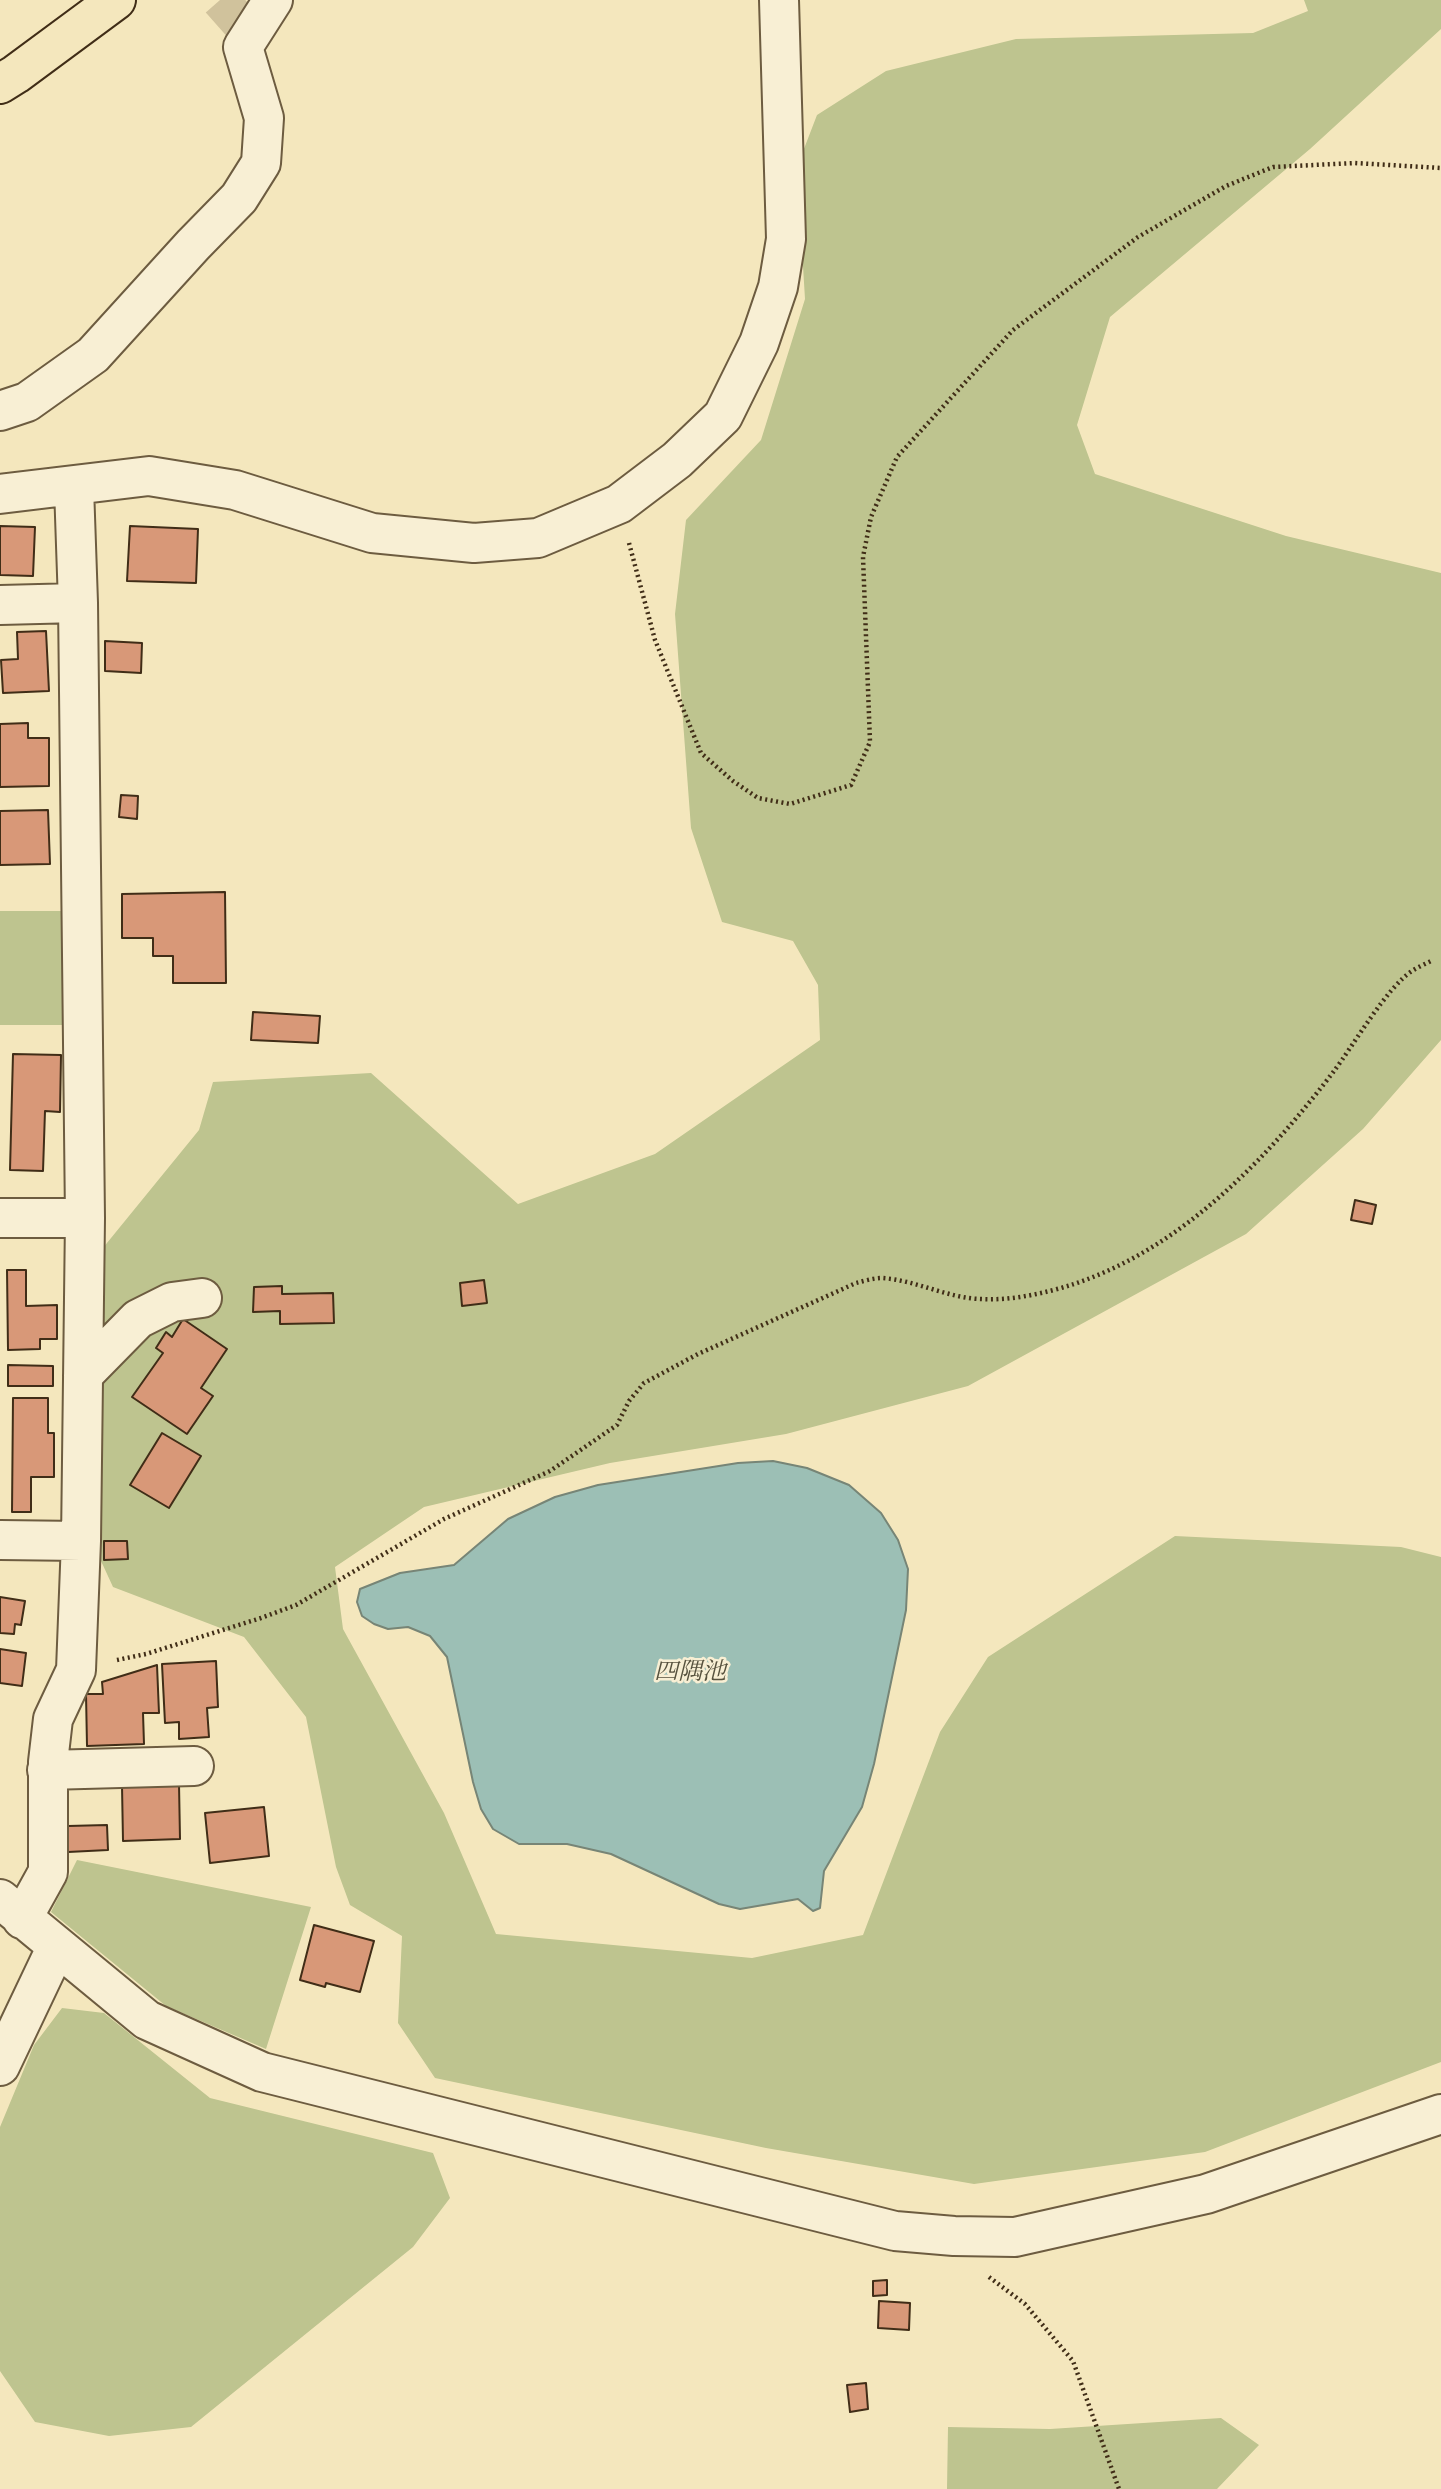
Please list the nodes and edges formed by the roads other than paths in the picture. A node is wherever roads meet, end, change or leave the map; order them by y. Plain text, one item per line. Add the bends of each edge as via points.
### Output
1 (116, 0) edge
2 (273, 0) edge
3 (779, 0) edge
4 (0, 84) edge
5 (0, 411) edge
6 (74, 487) junction
7 (0, 494) edge
8 (78, 603) junction
9 (0, 606) edge
10 (0, 1218) edge
11 (85, 1218) junction
12 (202, 1298) dead end
13 (83, 1375) junction
14 (0, 1541) edge
15 (81, 1541) junction
16 (194, 1766) dead end
17 (47, 1770) junction
18 (11, 1909) edge
19 (57, 1946) junction
20 (0, 2066) edge
21 (1441, 2114) edge

1 - 4 main road
2 - 5 street via 243,47 264,118 261,163 239,198 93,355 27,402
3 - 6 street via 786,239 778,287 759,343 723,416 677,460 619,505 538,538 474,543 372,533 235,490 149,477
6 - 7 street
6 - 8 street
8 - 9 street
8 - 11 street
10 - 11 street
11 - 13 street
12 - 13 street via 172,1302 138,1319
13 - 15 street
14 - 15 street
15 - 17 street via 76,1670 54,1718
16 - 17 street
17 - 18 street via 48,1872
18 - 19 street
19 - 20 street
19 - 21 street via 147,2020 262,2072 895,2231 1015,2237 1206,2194

